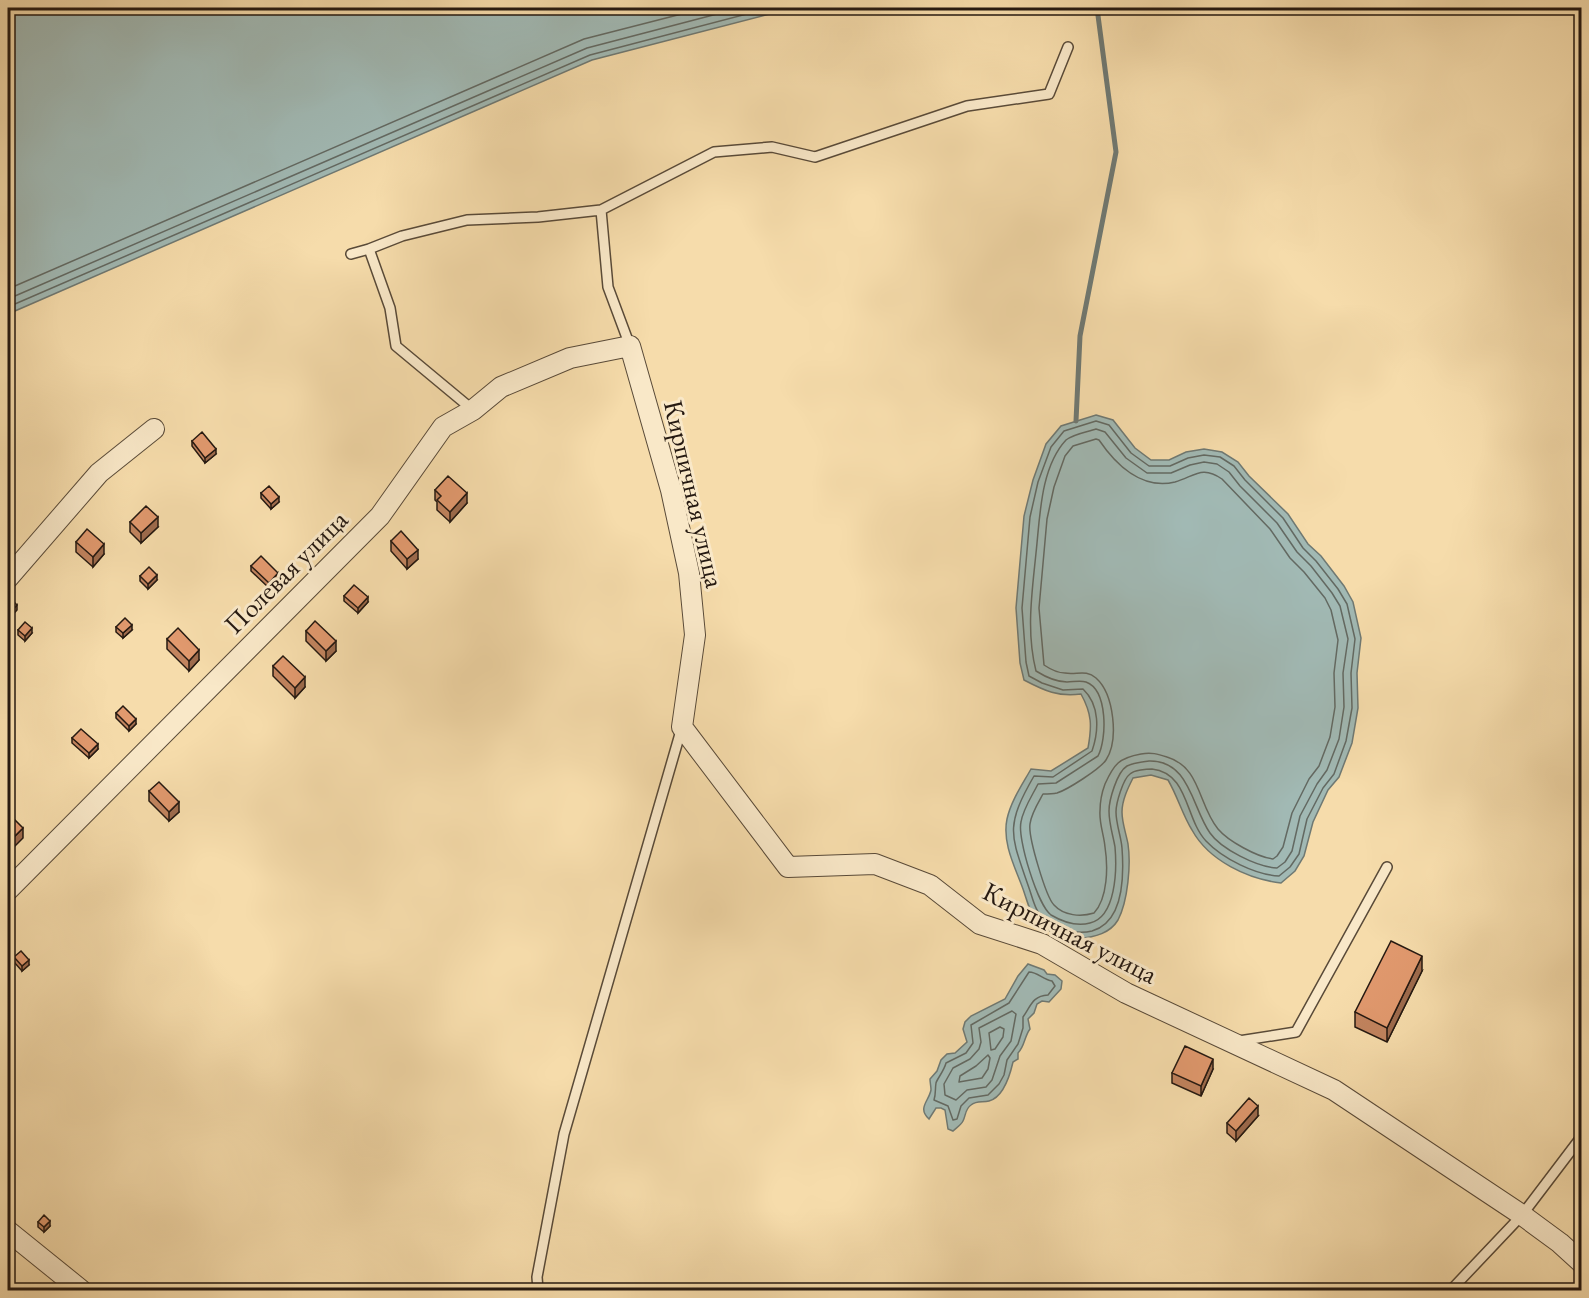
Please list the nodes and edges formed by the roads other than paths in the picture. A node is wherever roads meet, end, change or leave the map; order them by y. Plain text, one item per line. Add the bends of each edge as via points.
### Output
1 (1068, 47) dead end
2 (601, 210) junction
3 (369, 249) junction
4 (351, 254) dead end
5 (630, 346) junction
6 (473, 410) junction
7 (154, 429) dead end
8 (8, 578) edge
9 (682, 727) junction
10 (1387, 867) dead end
11 (8, 890) edge
12 (1233, 1042) junction
13 (1581, 1136) edge
14 (1522, 1215) junction
15 (8, 1231) edge
16 (1581, 1263) edge
17 (81, 1290) edge
18 (538, 1290) edge
19 (1451, 1290) edge

1 - 2 lane via 1049,94 967,106 814,157 772,147 714,152
2 - 3 lane via 466,220 402,236
2 - 5 lane via 608,287
3 - 4 lane
3 - 6 lane via 390,308 396,346
5 - 6 street, Полевая улица via 570,358 501,387
5 - 9 street, Кирпичная улица via 690,573 695,635
6 - 11 street, Полевая улица via 443,427 380,516
7 - 8 street via 99,473
9 - 12 street, Кирпичная улица via 788,867 875,864 930,885 980,924 1041,945 1125,993
9 - 18 lane via 564,1134 537,1277
10 - 12 lane via 1296,1032
12 - 14 street, Кирпичная улица via 1334,1090
13 - 14 lane
14 - 16 street, Кирпичная улица
14 - 19 lane
15 - 17 street

